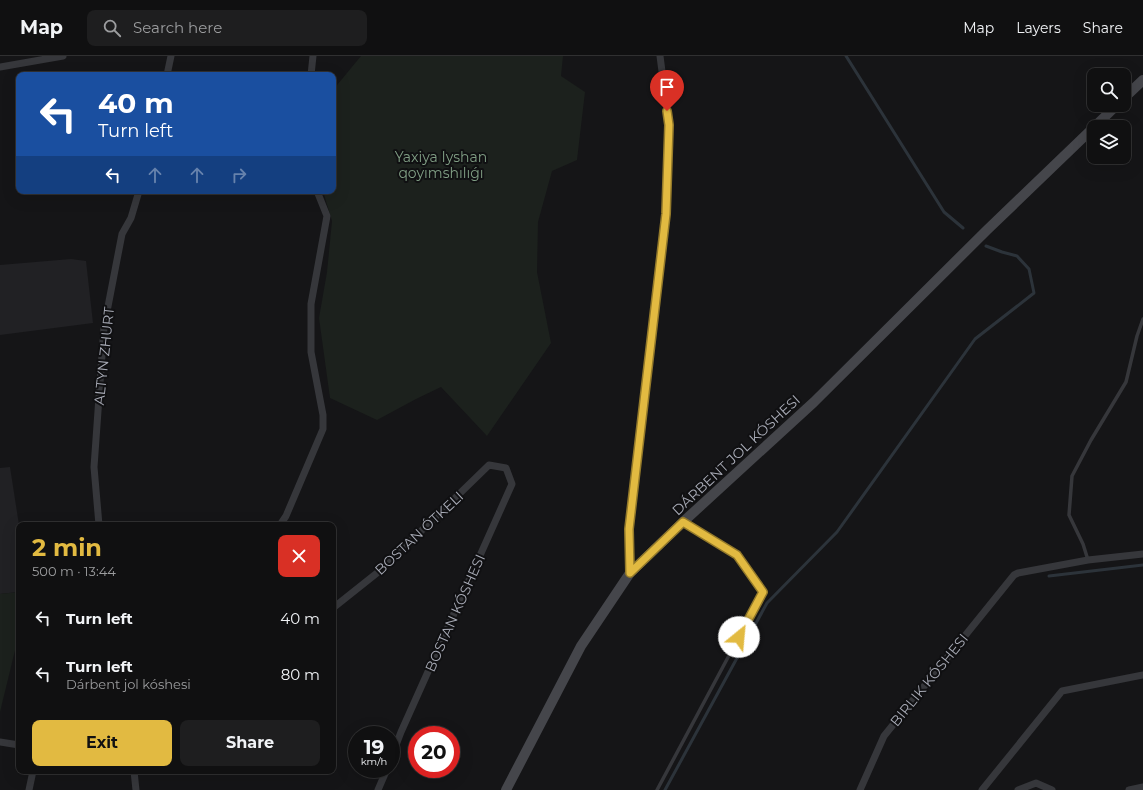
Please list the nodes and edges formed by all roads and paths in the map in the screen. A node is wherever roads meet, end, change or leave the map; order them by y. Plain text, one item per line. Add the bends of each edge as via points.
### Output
1 (63, 56) edge
2 (171, 56) edge
3 (313, 56) edge
4 (660, 56) edge
5 (0, 67) edge
6 (168, 72) edge
7 (311, 72) edge
8 (1143, 80) edge
9 (1131, 91) edge
10 (1110, 112) edge
11 (138, 194) edge
12 (318, 194) edge
13 (1143, 319) edge
14 (506, 468) joint
15 (99, 522) edge
16 (282, 522) edge
17 (683, 522) junction
18 (1143, 554) edge
19 (1088, 560) junction
20 (630, 573) junction
21 (336, 606) edge
22 (1143, 675) edge
23 (400, 735) edge
24 (0, 742) edge
25 (16, 745) edge
26 (32, 774) edge
27 (134, 774) edge
28 (383, 778) edge
29 (1143, 787) edge
30 (29, 790) edge
31 (136, 790) edge
32 (378, 790) edge
33 (506, 790) edge
34 (658, 790) edge
35 (860, 790) edge
36 (982, 790) edge
37 (1018, 790) edge
38 (1052, 790) edge
39 (1129, 790) edge

1 - 5 street
2 - 6 street
3 - 7 street
4 - 20 street via 669,125 666,214 629,529
8 - 9 main road
10 - 17 main road, DÁRBENT JOL KÓSHESI via 986,230 814,402
11 - 15 street, ALTYN ZHURT via 131,218 122,234 104,327 94,467
12 - 16 street via 327,216 311,304 311,352 323,415 323,429
13 - 19 lane via 1126,382 1072,476 1069,515
14 - 21 street, BOSTAN ÓTKELI via 489,465 382,569
14 - 23 street, BOSTAN KÓSHESI via 512,484
17 - 20 main road, DÁRBENT JOL KÓSHESI
17 - 34 lane via 737,555 763,592
18 - 19 street
19 - 35 street, BIRLIK KÓSHESI via 1018,573 1011,578 884,736
20 - 33 main road, DÁRBENT JOL KÓSHESI via 581,646
22 - 36 street via 1062,691
24 - 25 street
26 - 30 street
27 - 31 street
28 - 32 street
29 - 39 street
37 - 38 street via 1036,783

